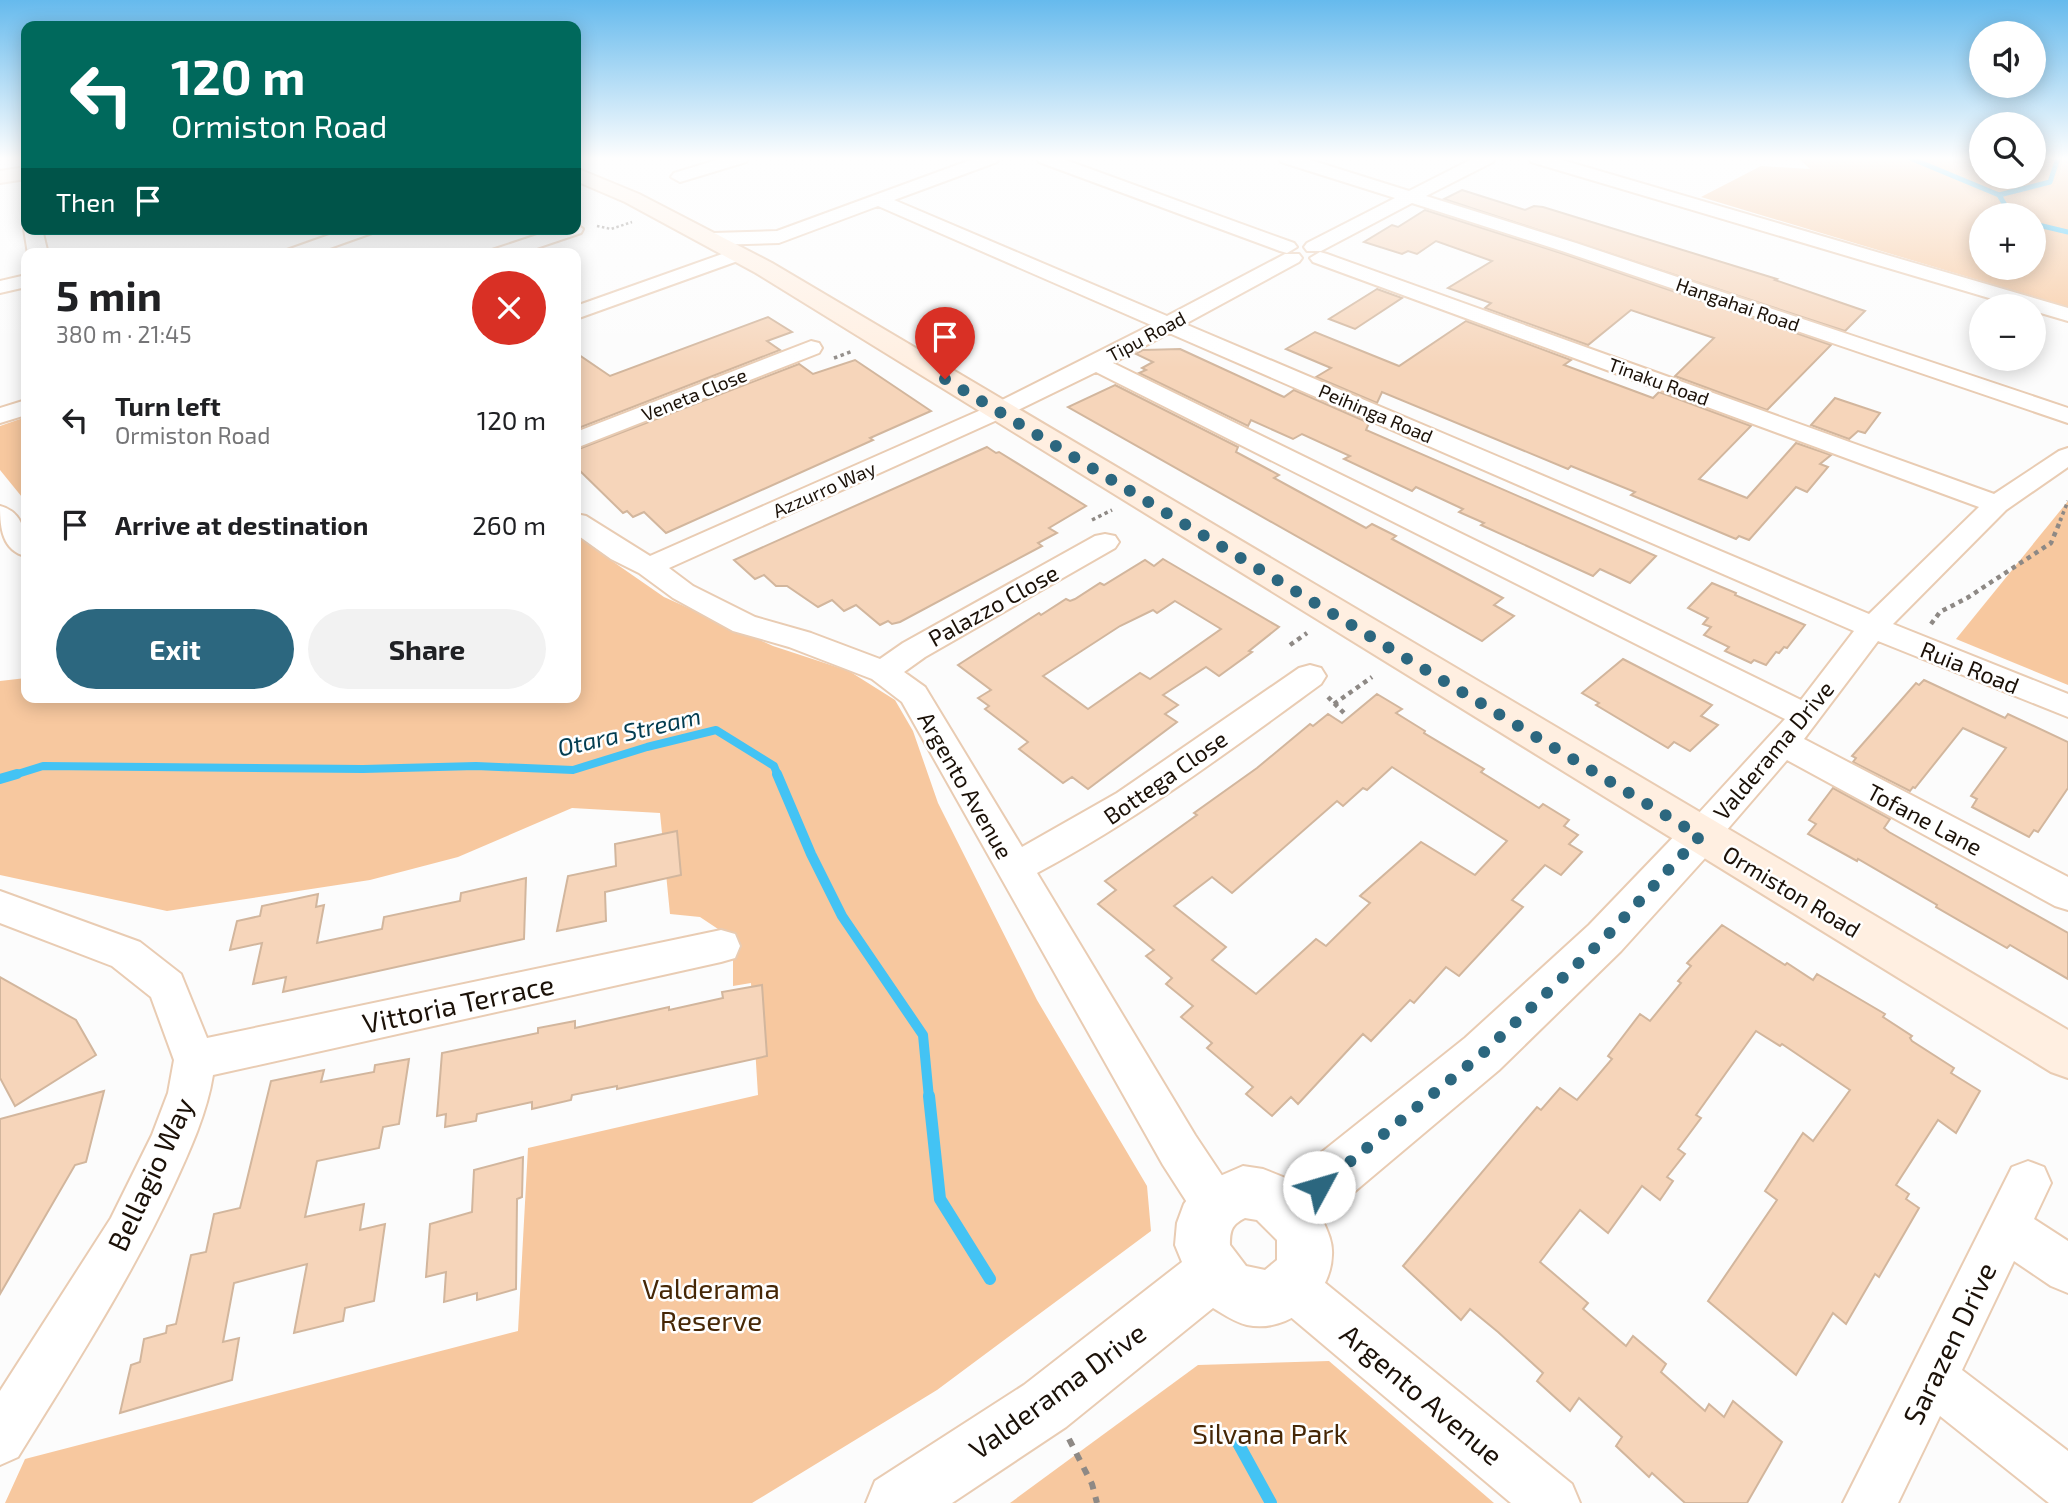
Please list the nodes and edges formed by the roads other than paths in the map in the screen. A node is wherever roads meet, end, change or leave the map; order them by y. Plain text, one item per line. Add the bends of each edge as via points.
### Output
1 (692, 228) edge
2 (803, 228) edge
3 (944, 228) edge
4 (1226, 228) edge
5 (1358, 228) edge
6 (1509, 228) edge
7 (1774, 228) edge
8 (348, 235) edge
9 (556, 235) edge
10 (779, 237) junction
11 (713, 239) junction
12 (312, 248) edge
13 (517, 248) edge
14 (1317, 252) junction
15 (1290, 253) junction
16 (752, 261) junction
17 (21, 282) edge
18 (0, 287) edge
19 (581, 312) edge
20 (2068, 315) edge
21 (1168, 324) junction
22 (811, 348) dead end
23 (1096, 363) junction
24 (21, 409) edge
25 (998, 411) junction
26 (0, 416) edge
27 (2068, 416) edge
28 (581, 439) edge
29 (2068, 456) edge
30 (1997, 504) junction
31 (581, 525) edge
32 (1099, 531) road end
33 (649, 567) junction
34 (1873, 628) junction
35 (883, 672) junction
36 (1310, 676) dead end
37 (2068, 706) edge
38 (1806, 716) junction
39 (1782, 742) junction
40 (1700, 836) junction
41 (1013, 868) junction
42 (2068, 895) edge
43 (7, 918) edge
44 (721, 946) dead end
45 (2068, 1056) edge
46 (195, 1060) junction
47 (2028, 1183) dead end
48 (1214, 1205) junction
49 (1289, 1212) junction
50 (2006, 1227) junction
51 (2068, 1269) edge
52 (1213, 1273) junction
53 (1291, 1286) junction
54 (1932, 1378) junction
55 (0, 1439) edge
56 (2068, 1484) edge
57 (897, 1503) edge
58 (1553, 1503) edge
59 (1870, 1503) edge

1 - 11 main road, Ormiston Road
2 - 10 street
3 - 21 street, Peihinga Road
4 - 15 street
5 - 14 street
6 - 27 street, Hangahai Road
7 - 20 street
8 - 12 street
9 - 13 street
10 - 11 street
10 - 16 street
11 - 16 main road, Ormiston Road
14 - 15 street via 1297,244
14 - 30 street, Tinaku Road
15 - 21 street, Tipu Road
16 - 19 street
16 - 25 main road, Ormiston Road
17 - 18 street
21 - 23 street, Tipu Road
21 - 34 street, Peihinga Road
22 - 28 street, Veneta Close
23 - 25 street, Tipu Road
23 - 38 street
24 - 26 street
25 - 33 street, Azzurro Way
25 - 40 main road, Ormiston Road
29 - 30 street, Valderama Drive
30 - 34 street, Valderama Drive
31 - 33 street, Argento Avenue
32 - 35 street, Palazzo Close
33 - 35 street, Argento Avenue via 682,592 744,624
34 - 37 street, Ruia Road
34 - 38 street, Valderama Drive
35 - 41 street, Argento Avenue via 914,695 930,718
36 - 41 street, Bottega Close via 1112,815
38 - 39 street, Valderama Drive
39 - 40 street, Valderama Drive
39 - 42 street, Tofane Lane
40 - 45 main road, Ormiston Road
40 - 49 street, Valderama Drive via 1605,938 1482,1054
41 - 48 street, Argento Avenue
43 - 46 street via 126,954 167,986
44 - 46 street, Vittoria Terrace
46 - 55 street, Bellagio Way via 189,1093 170,1144 127,1234
47 - 50 street, Sarazen Drive
48 - 49 street via 1243,1192 1275,1200
48 - 52 street via 1205,1219 1202,1237 1204,1256
49 - 53 street via 1303,1236 1305,1250 1304,1264
50 - 51 street
50 - 54 street, Sarazen Drive
52 - 53 street via 1234,1291 1258,1298
52 - 57 street, Valderama Drive via 1045,1406
53 - 58 street, Argento Avenue
54 - 56 street
54 - 59 street, Sarazen Drive

